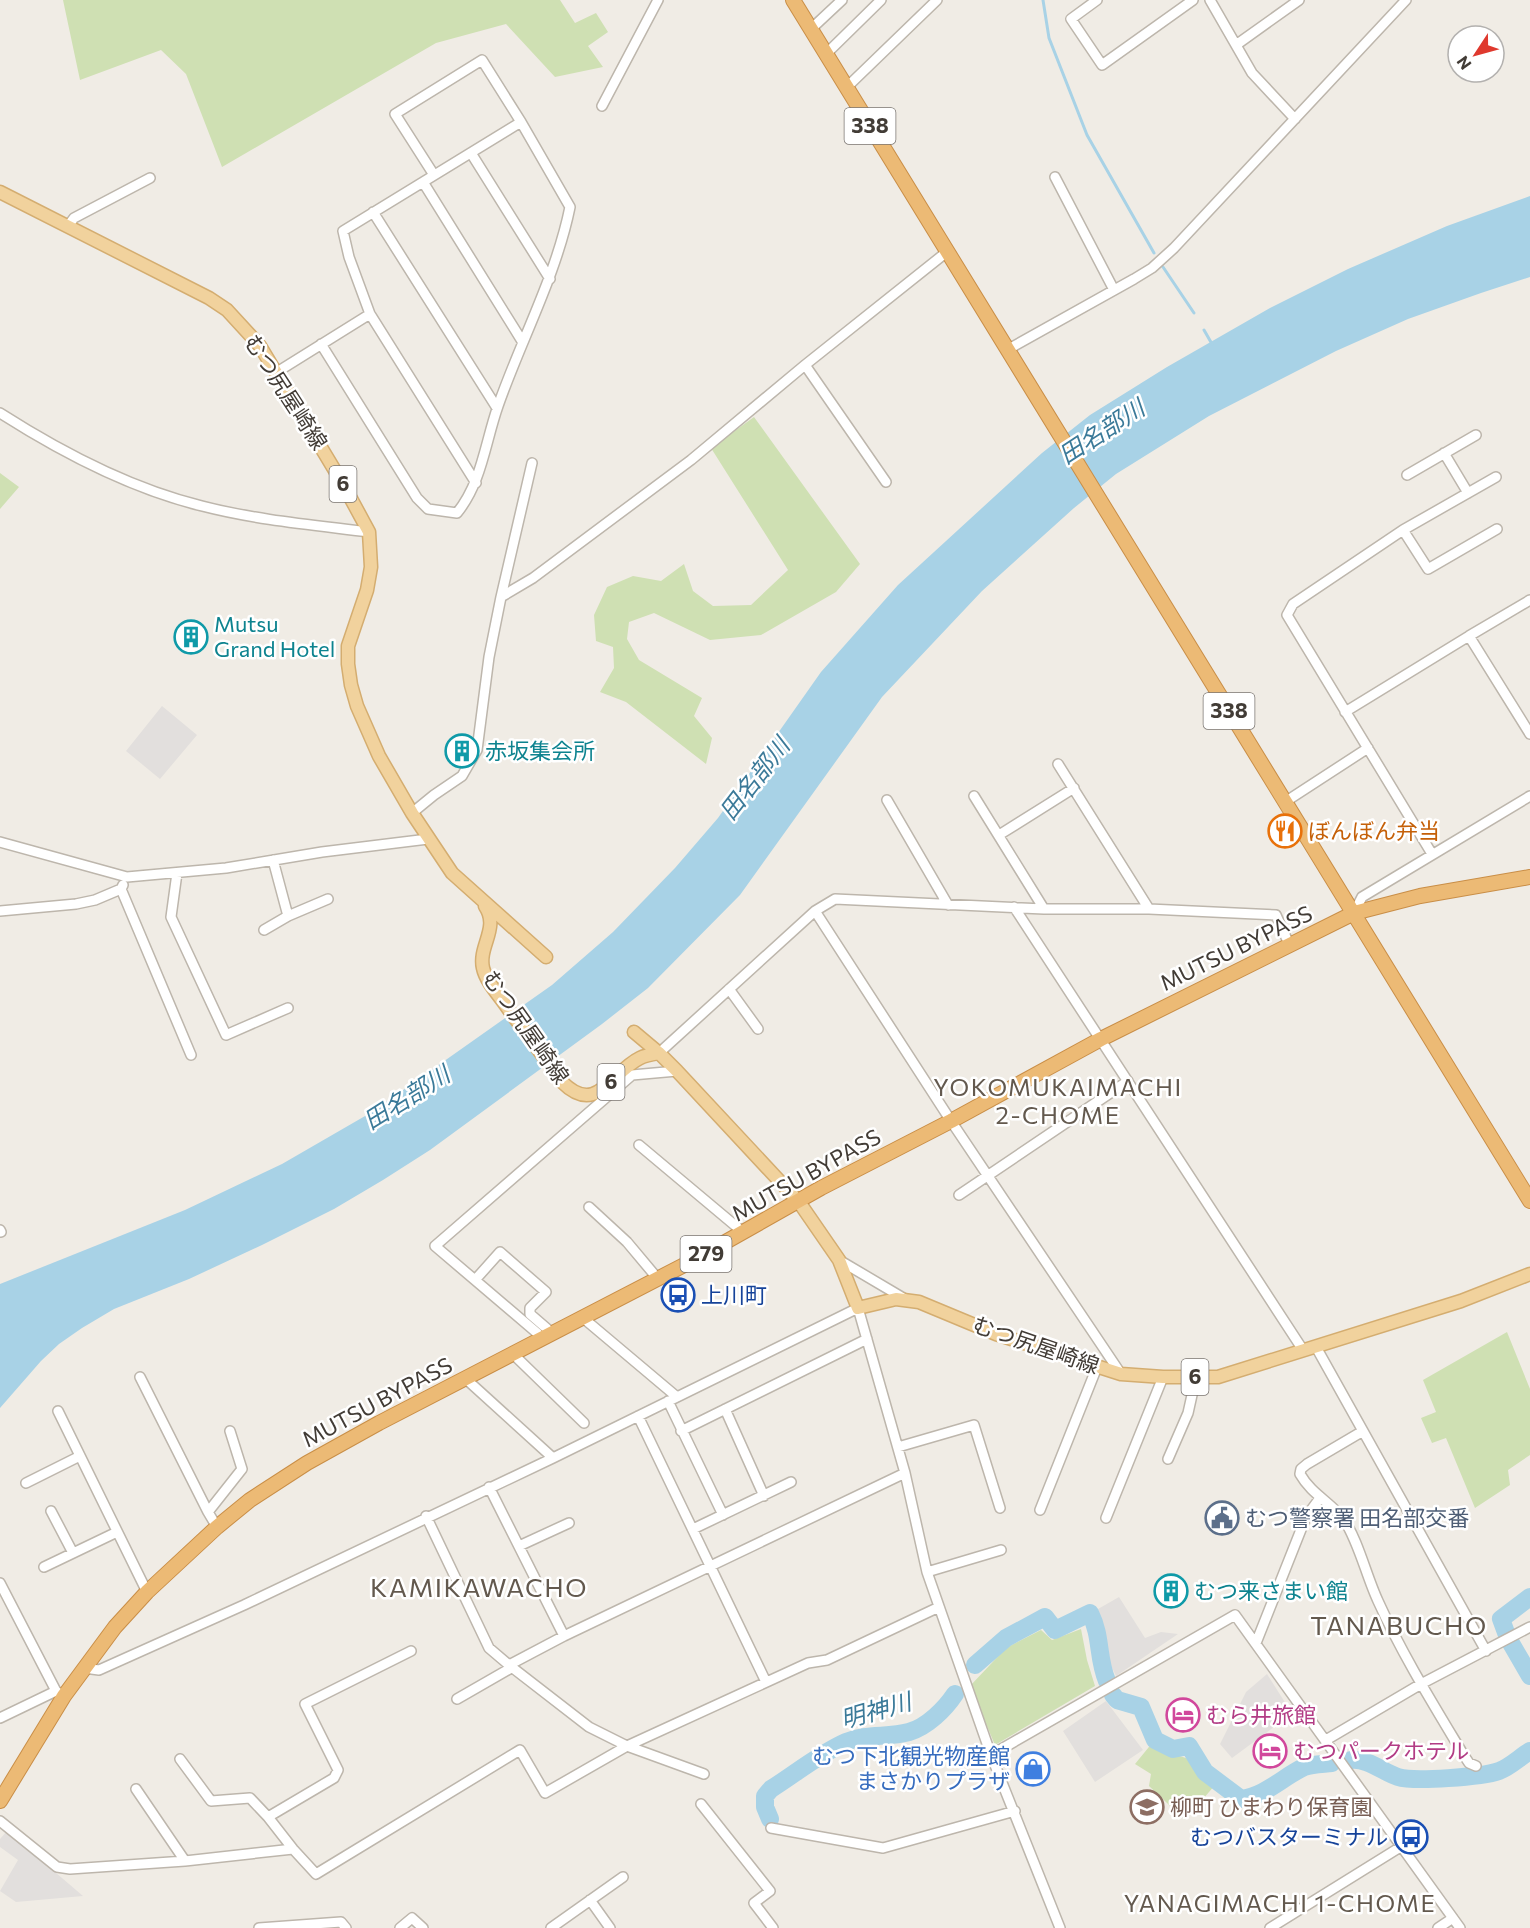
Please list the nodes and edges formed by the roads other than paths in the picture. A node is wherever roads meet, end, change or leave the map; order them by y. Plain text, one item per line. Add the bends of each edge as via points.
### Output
1 (658, 0) edge
2 (794, 0) edge
3 (842, 0) edge
4 (881, 0) edge
5 (937, 0) edge
6 (1097, 0) edge
7 (1193, 0) edge
8 (1210, 0) edge
9 (1299, 0) edge
10 (1406, 0) edge
11 (811, 29) junction
12 (1236, 45) junction
13 (826, 54) junction
14 (846, 87) junction
15 (602, 106) dead end
16 (1295, 119) junction
17 (521, 122) junction
18 (471, 153) junction
19 (434, 175) junction
20 (1054, 177) dead end
21 (150, 178) dead end
22 (423, 182) junction
23 (0, 192) edge
24 (373, 212) junction
25 (68, 226) junction
26 (948, 251) junction
27 (550, 279) junction
28 (1114, 290) junction
29 (370, 314) junction
30 (522, 341) junction
31 (321, 344) junction
32 (1007, 350) junction
33 (805, 365) junction
34 (277, 372) junction
35 (497, 408) junction
36 (0, 413) edge
37 (1476, 435) dead end
38 (1443, 453) junction
39 (532, 463) dead end
40 (1407, 475) dead end
41 (1496, 477) dead end
42 (886, 482) dead end
43 (476, 483) junction
44 (1468, 493) junction
45 (1497, 529) dead end
46 (1403, 530) junction
47 (369, 532) junction
48 (501, 597) junction
49 (1530, 600) edge
50 (1469, 636) junction
51 (1345, 712) junction
52 (1530, 733) edge
53 (1368, 748) junction
54 (1058, 764) dead end
55 (1074, 788) junction
56 (975, 796) dead end
57 (1530, 796) edge
58 (887, 800) dead end
59 (1285, 802) junction
60 (412, 813) junction
61 (999, 835) junction
62 (428, 839) junction
63 (0, 842) edge
64 (1432, 854) junction
65 (273, 860) junction
66 (177, 873) junction
67 (127, 877) junction
68 (1530, 877) edge
69 (121, 889) junction
70 (328, 899) dead end
71 (482, 901) junction
72 (948, 905) junction
73 (1014, 907) junction
74 (1044, 909) junction
75 (1149, 909) junction
76 (0, 911) edge
77 (815, 911) junction
78 (1354, 913) junction
79 (288, 916) junction
80 (264, 930) dead end
81 (1289, 944) junction
82 (546, 957) dead end
83 (729, 989) junction
84 (288, 1008) dead end
85 (758, 1029) dead end
86 (634, 1032) dead end
87 (1101, 1040) junction
88 (659, 1053) junction
89 (192, 1055) dead end
90 (677, 1071) junction
91 (1128, 1081) junction
92 (951, 1121) junction
93 (639, 1145) dead end
94 (987, 1175) junction
95 (959, 1195) dead end
96 (1530, 1201) edge
97 (799, 1202) junction
98 (589, 1207) dead end
99 (744, 1233) junction
100 (839, 1260) junction
101 (1530, 1275) edge
102 (658, 1279) junction
103 (475, 1280) junction
104 (905, 1299) junction
105 (858, 1308) junction
106 (582, 1317) junction
107 (547, 1336) junction
108 (867, 1339) junction
109 (1316, 1347) junction
110 (1303, 1350) junction
111 (513, 1354) junction
112 (1097, 1367) junction
113 (1121, 1374) junction
114 (140, 1377) dead end
115 (1162, 1377) junction
116 (1196, 1377) junction
117 (466, 1379) junction
118 (678, 1397) junction
119 (668, 1401) junction
120 (725, 1408) junction
121 (58, 1411) dead end
122 (638, 1416) junction
123 (584, 1423) dead end
124 (230, 1431) dead end
125 (681, 1431) junction
126 (1363, 1431) junction
127 (898, 1447) junction
128 (80, 1456) junction
129 (553, 1458) junction
130 (1168, 1459) dead end
131 (905, 1473) junction
132 (791, 1482) dead end
133 (26, 1483) dead end
134 (489, 1487) junction
135 (764, 1496) junction
136 (1320, 1498) junction
137 (1000, 1508) dead end
138 (1040, 1510) dead end
139 (51, 1511) dead end
140 (208, 1512) junction
141 (723, 1515) junction
142 (426, 1516) junction
143 (1106, 1518) dead end
144 (568, 1523) dead end
145 (217, 1527) junction
146 (693, 1529) junction
147 (117, 1532) junction
148 (519, 1546) junction
149 (1001, 1550) dead end
150 (73, 1553) junction
151 (44, 1567) dead end
152 (711, 1567) junction
153 (927, 1572) junction
154 (0, 1583) edge
155 (147, 1592) junction
156 (939, 1607) junction
157 (1530, 1628) edge
158 (564, 1636) junction
159 (1256, 1643) junction
160 (411, 1651) dead end
161 (1486, 1651) junction
162 (510, 1667) junction
163 (84, 1668) junction
164 (766, 1682) junction
165 (1421, 1684) junction
166 (60, 1693) junction
167 (457, 1699) dead end
168 (0, 1718) edge
169 (1326, 1740) junction
170 (627, 1746) junction
171 (991, 1755) junction
172 (180, 1759) dead end
173 (1476, 1766) dead end
174 (704, 1774) dead end
175 (136, 1789) dead end
176 (0, 1801) edge
177 (701, 1804) dead end
178 (1015, 1811) junction
179 (268, 1817) junction
180 (0, 1821) edge
181 (771, 1828) dead end
182 (1402, 1846) junction
183 (292, 1850) junction
184 (185, 1861) junction
185 (623, 1877) dead end
186 (590, 1900) junction
187 (1453, 1918) junction
188 (274, 1927) edge
189 (259, 1928) edge
190 (346, 1928) edge
191 (400, 1928) edge
192 (423, 1928) edge
193 (551, 1928) edge
194 (610, 1928) edge
195 (773, 1928) edge
196 (1060, 1928) edge
197 (1270, 1928) edge
198 (1438, 1928) edge
199 (1460, 1928) edge

1 - 15 street
2 - 11 highway, 338
3 - 11 street
4 - 13 street
5 - 14 street
6 - 7 street via 1071,19 1102,65
8 - 12 street
9 - 12 street
10 - 16 street
11 - 13 highway, 338
12 - 16 street via 1252,73
13 - 14 highway, 338
14 - 26 highway, 338
16 - 28 street via 1174,248
17 - 18 street
17 - 19 street via 482,60 395,114
17 - 27 street via 570,207
18 - 19 street
18 - 27 street
19 - 22 street
20 - 28 street
21 - 25 street via 74,218
22 - 24 street
22 - 30 street
23 - 25 main road, むつ尻屋崎線 / 6
24 - 29 street via 343,231
24 - 35 street
25 - 34 main road, むつ尻屋崎線 / 6 via 227,310 260,346
26 - 32 highway, 338
26 - 33 street
27 - 30 street
28 - 32 street
29 - 31 street
29 - 43 street
30 - 35 street
31 - 34 street
31 - 43 street via 417,498 428,509 457,513
32 - 59 highway, 338
33 - 42 street
33 - 48 street via 692,460 533,578
34 - 47 main road, むつ尻屋崎線 / 6
35 - 43 street
36 - 47 street via 122,480 169,497 268,519
37 - 38 street
38 - 40 street
38 - 44 street
39 - 48 street
41 - 44 street
44 - 46 street
45 - 46 street via 1428,568
46 - 51 street via 1293,604 1287,615
47 - 60 main road, むつ尻屋崎線 / 6 via 369,578 348,646 351,685 375,747
48 - 60 street via 477,750 462,776
49 - 50 street
50 - 51 street
50 - 52 street
51 - 53 street
53 - 59 street
53 - 64 street
54 - 55 street
55 - 61 street
55 - 75 street
56 - 61 street
57 - 64 street
58 - 72 street
59 - 78 highway, 338
60 - 62 main road, むつ尻屋崎線 / 6
61 - 74 street
62 - 65 street
62 - 71 main road, むつ尻屋崎線 / 6 via 452,873
63 - 67 street
64 - 78 street via 1362,897
65 - 66 street
65 - 79 street
66 - 67 street
66 - 84 street via 171,917 226,1035
67 - 69 street
68 - 78 highway, MUTSU BYPASS / 279 via 1420,896
69 - 76 street via 76,904
69 - 89 street
70 - 79 street
71 - 82 main road, むつ尻屋崎線 / 6
71 - 88 main road, むつ尻屋崎線 / 6 via 491,914 483,969 572,1091 593,1095 639,1058
72 - 73 street
72 - 77 street via 835,898
73 - 74 street
73 - 87 street
74 - 75 street
75 - 81 street via 1276,915
77 - 83 street
77 - 92 street
78 - 81 highway, MUTSU BYPASS / 279
78 - 96 highway, 338
79 - 80 street
81 - 87 highway, MUTSU BYPASS / 279
83 - 85 street
83 - 88 street
86 - 88 main road, 6
87 - 91 street
87 - 92 highway, MUTSU BYPASS / 279
88 - 90 main road, 6
90 - 97 main road, 6
90 - 103 street via 632,1075 435,1246
91 - 94 street
91 - 110 street
92 - 94 street
92 - 97 highway, MUTSU BYPASS / 279
93 - 99 street
94 - 95 street
94 - 113 street
97 - 99 highway, MUTSU BYPASS / 279
97 - 100 main road, 6
98 - 102 street via 627,1242
99 - 102 highway, MUTSU BYPASS / 279
100 - 104 street
100 - 105 main road, 6
101 - 109 main road, むつ尻屋崎線 / 6
102 - 106 highway, MUTSU BYPASS / 279
103 - 107 street
103 - 107 street via 500,1252 546,1292 530,1308 530,1314
104 - 105 main road, むつ尻屋崎線 / 6
104 - 112 main road, むつ尻屋崎線 / 6
105 - 108 street
105 - 118 street
106 - 107 highway, MUTSU BYPASS / 279
106 - 118 street
107 - 111 highway, MUTSU BYPASS / 279
108 - 120 street
108 - 127 street
109 - 110 main road, むつ尻屋崎線 / 6
109 - 126 street
110 - 116 main road, むつ尻屋崎線 / 6 via 1218,1377
111 - 117 highway, MUTSU BYPASS / 279
111 - 123 street
112 - 113 main road, むつ尻屋崎線 / 6
112 - 138 street
113 - 115 main road, むつ尻屋崎線 / 6
114 - 140 street
115 - 116 main road, むつ尻屋崎線 / 6
115 - 143 street
116 - 130 street via 1188,1413
117 - 129 street
117 - 145 highway, MUTSU BYPASS / 279 via 307,1463
118 - 119 street
119 - 122 street
119 - 125 street
120 - 125 street
120 - 135 street
121 - 128 street
122 - 129 street
122 - 146 street
124 - 140 street via 242,1469
125 - 141 street
126 - 136 street via 1301,1469 1307,1486
126 - 161 street
127 - 131 street
127 - 137 street via 974,1425
128 - 133 street
128 - 147 street
129 - 134 street
131 - 152 street
131 - 153 street
132 - 135 street
134 - 142 street
134 - 148 street
135 - 141 street
136 - 159 street via 1306,1517
136 - 165 street via 1344,1521 1378,1602
139 - 150 street
140 - 145 street
141 - 146 street
142 - 162 street via 489,1648
142 - 163 street via 99,1670
144 - 148 street
145 - 155 highway, MUTSU BYPASS / 279
146 - 152 street
147 - 150 street
147 - 155 street
148 - 158 street
149 - 153 street
150 - 151 street
152 - 158 street
152 - 164 street
153 - 156 street
154 - 166 street
155 - 163 highway, MUTSU BYPASS / 279
156 - 164 street via 827,1660 808,1663
156 - 171 street
157 - 161 street
158 - 162 street
159 - 169 street
159 - 171 street via 1235,1615
160 - 179 street via 305,1704 338,1770 334,1778
161 - 165 street
162 - 167 street
162 - 170 street via 590,1727
163 - 166 highway, MUTSU BYPASS / 279
164 - 170 street
165 - 169 street
165 - 173 street via 1469,1763
166 - 168 street
166 - 176 highway, MUTSU BYPASS / 279
169 - 182 street
170 - 174 street
170 - 183 street via 545,1792 520,1750 316,1874
171 - 178 street
172 - 179 street via 211,1801 250,1798
175 - 184 street
177 - 195 street via 770,1891 754,1903
178 - 181 street via 883,1848
178 - 196 street
179 - 183 street
180 - 184 street via 57,1867
182 - 187 street
182 - 197 street
183 - 184 street
185 - 186 street
186 - 193 street
186 - 194 street
187 - 198 street
187 - 199 street
188 - 189 street
188 - 190 street via 340,1922
191 - 192 street via 412,1918

